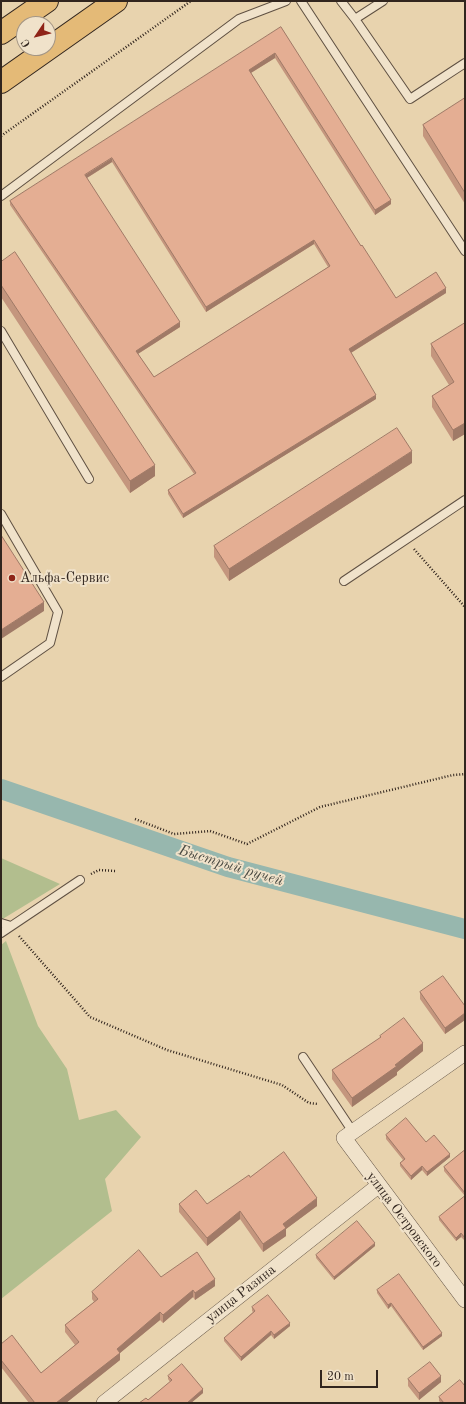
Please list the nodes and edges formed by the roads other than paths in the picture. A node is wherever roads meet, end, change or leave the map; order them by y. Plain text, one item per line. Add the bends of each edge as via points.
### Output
1 (46, 1) edge
2 (116, 1) edge
3 (286, 1) edge
4 (301, 1) edge
5 (341, 1) edge
6 (383, 1) edge
7 (355, 20) junction
8 (1, 33) edge
9 (465, 62) edge
10 (1, 82) edge
11 (1, 196) edge
12 (465, 251) edge
13 (1, 331) edge
14 (89, 479) dead end
15 (465, 500) edge
16 (1, 514) edge
17 (344, 581) dead end
18 (1, 676) edge
19 (80, 880) road end
20 (1, 923) edge
21 (11, 926) junction
22 (1, 933) edge
23 (465, 1053) edge
24 (303, 1057) dead end
25 (348, 1135) junction
26 (378, 1186) junction
27 (465, 1300) edge
28 (104, 1403) edge

1 - 8 highway
2 - 10 highway
3 - 11 lane via 239,19
4 - 12 lane
5 - 7 lane
6 - 7 lane
7 - 9 lane via 410,99
13 - 14 lane
15 - 17 lane
16 - 18 lane via 58,612 50,643
19 - 21 lane
20 - 21 lane
21 - 22 lane
23 - 25 street
24 - 25 lane via 336,1107
25 - 26 street, улица Островского
26 - 27 street, улица Островского
26 - 28 street, улица Разина

